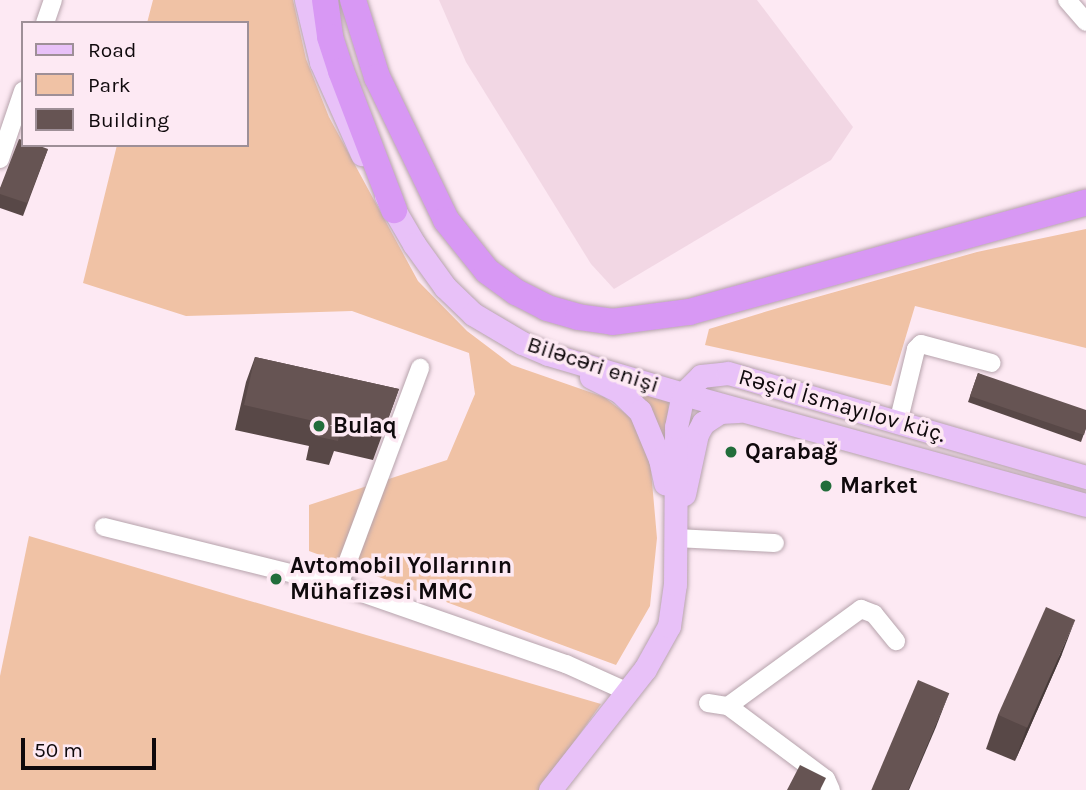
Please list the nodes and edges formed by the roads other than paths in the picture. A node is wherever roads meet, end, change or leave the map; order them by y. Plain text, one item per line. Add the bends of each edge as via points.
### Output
1 (53, 0) edge
2 (306, 0) edge
3 (325, 0) edge
4 (353, 0) edge
5 (1067, 0) edge
6 (47, 21) edge
7 (1086, 22) edge
8 (21, 97) edge
9 (0, 159) edge
10 (1086, 203) edge
11 (394, 210) junction
12 (548, 354) junction
13 (992, 363) dead end
14 (420, 368) dead end
15 (683, 394) junction
16 (743, 411) junction
17 (898, 423) junction
18 (1086, 477) edge
19 (1086, 505) edge
20 (104, 527) dead end
21 (675, 538) junction
22 (775, 543) dead end
23 (339, 585) junction
24 (896, 641) dead end
25 (628, 692) junction
26 (708, 703) dead end
27 (728, 706) junction
28 (550, 790) edge
29 (831, 790) edge

1 - 6 street
2 - 11 main road, Biləcəri enişi via 321,62 338,106
3 - 11 highway via 338,60
4 - 10 highway via 377,77 452,229 487,271 516,292 578,317 612,321 688,312
5 - 7 street
8 - 9 street
11 - 12 main road, Biləcəri enişi via 445,287 472,314
12 - 15 main road, Biləcəri enişi
12 - 21 main road via 619,391 640,411 660,458
13 - 17 street via 921,344
14 - 23 street
15 - 16 main road, Rəşid İsmayılov küç.
15 - 17 main road, Rəşid İsmayılov küç. via 701,376 728,373
15 - 21 main road via 674,448
16 - 19 main road, Rəşid İsmayılov küç.
16 - 21 main road via 711,416 697,434
17 - 18 main road, Rəşid İsmayılov küç.
20 - 23 street
21 - 22 street
21 - 25 main road via 674,604 668,626
23 - 25 street via 566,664
24 - 27 street via 874,614 861,609
25 - 28 main road
26 - 27 street
27 - 29 street via 826,779

